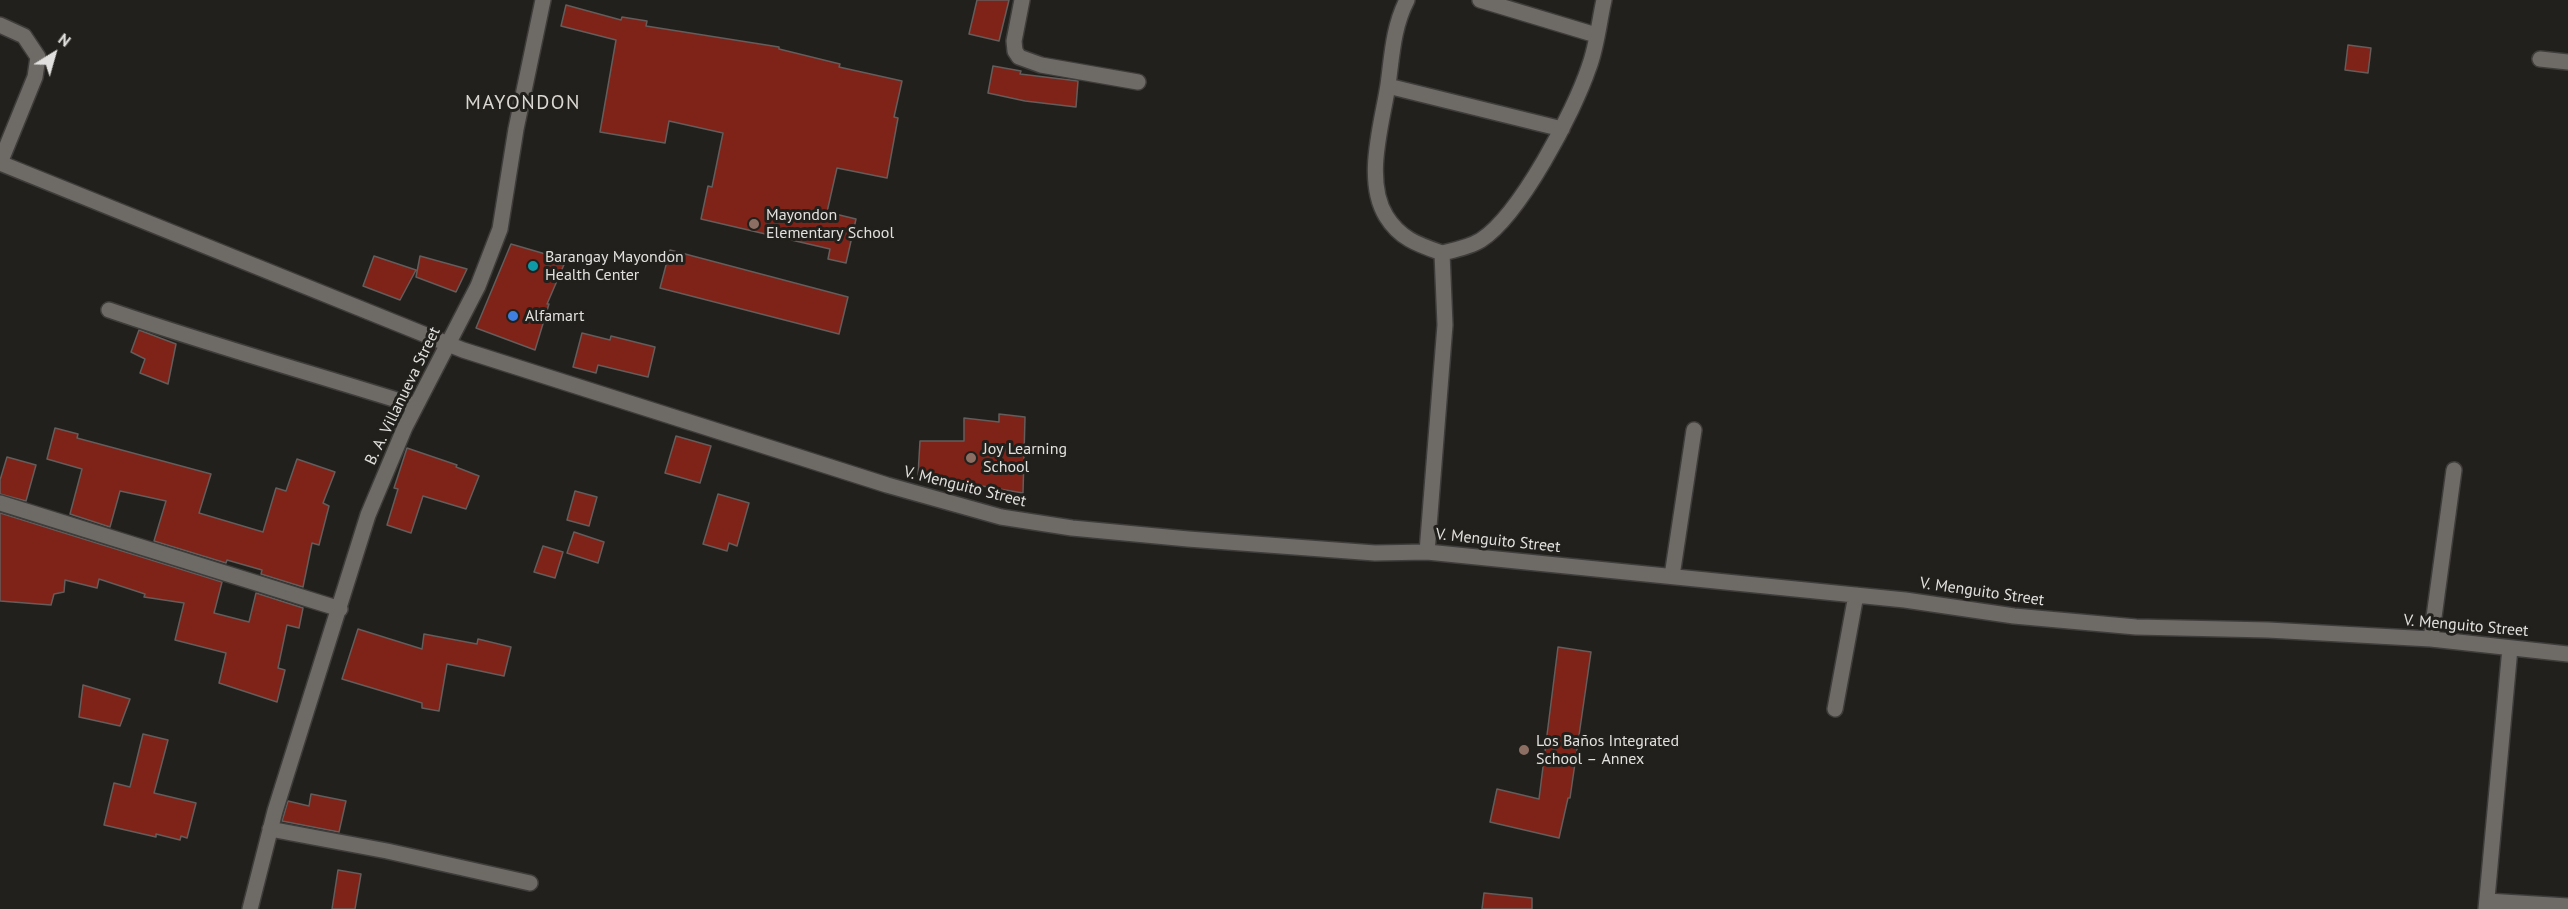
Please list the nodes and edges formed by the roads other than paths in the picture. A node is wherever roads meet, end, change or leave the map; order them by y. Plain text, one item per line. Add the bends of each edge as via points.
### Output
1 (543, 0) edge
2 (1022, 0) edge
3 (1407, 0) edge
4 (1480, 0) edge
5 (1604, 0) edge
6 (0, 26) edge
7 (1596, 35) junction
8 (2540, 59) dead end
9 (2568, 62) edge
10 (1138, 82) dead end
11 (1388, 86) junction
12 (1562, 129) junction
13 (1442, 254) junction
14 (110, 310) dead end
15 (448, 344) junction
16 (416, 406) junction
17 (1694, 430) dead end
18 (2454, 470) dead end
19 (0, 503) edge
20 (1427, 552) junction
21 (1672, 576) junction
22 (1856, 595) junction
23 (340, 609) junction
24 (2431, 639) junction
25 (2510, 648) junction
26 (2568, 654) edge
27 (1835, 709) dead end
28 (270, 829) junction
29 (530, 883) dead end
30 (2487, 905) edge
31 (2568, 906) edge
32 (250, 909) edge

1 - 15 street, B. A. Villanueva Street via 500,229 478,286
2 - 10 street via 1014,41 1019,57 1041,65
3 - 11 street via 1394,33
4 - 7 street
5 - 7 street
6 - 15 street, V. Menguito Street via 24,36 38,57 36,77 0,163
7 - 12 street via 1587,75
8 - 9 street
11 - 12 street
11 - 13 street via 1377,142 1380,201 1399,234
12 - 13 street via 1500,225 1480,241
13 - 20 street via 1445,326
14 - 16 street via 195,340
15 - 16 street, B. A. Villanueva Street
15 - 20 street, V. Menguito Street via 887,485 1001,517 1188,539
16 - 23 street, B. A. Villanueva Street via 368,514
17 - 21 street
18 - 24 street
19 - 23 street
20 - 21 street, V. Menguito Street
21 - 22 street, V. Menguito Street
22 - 24 street, V. Menguito Street via 2136,627
22 - 27 street
23 - 28 street, B. A. Villanueva Street
24 - 25 street, V. Menguito Street
25 - 26 street, V. Menguito Street
25 - 30 street
28 - 29 street
28 - 32 street, B. A. Villanueva Street
30 - 31 street

